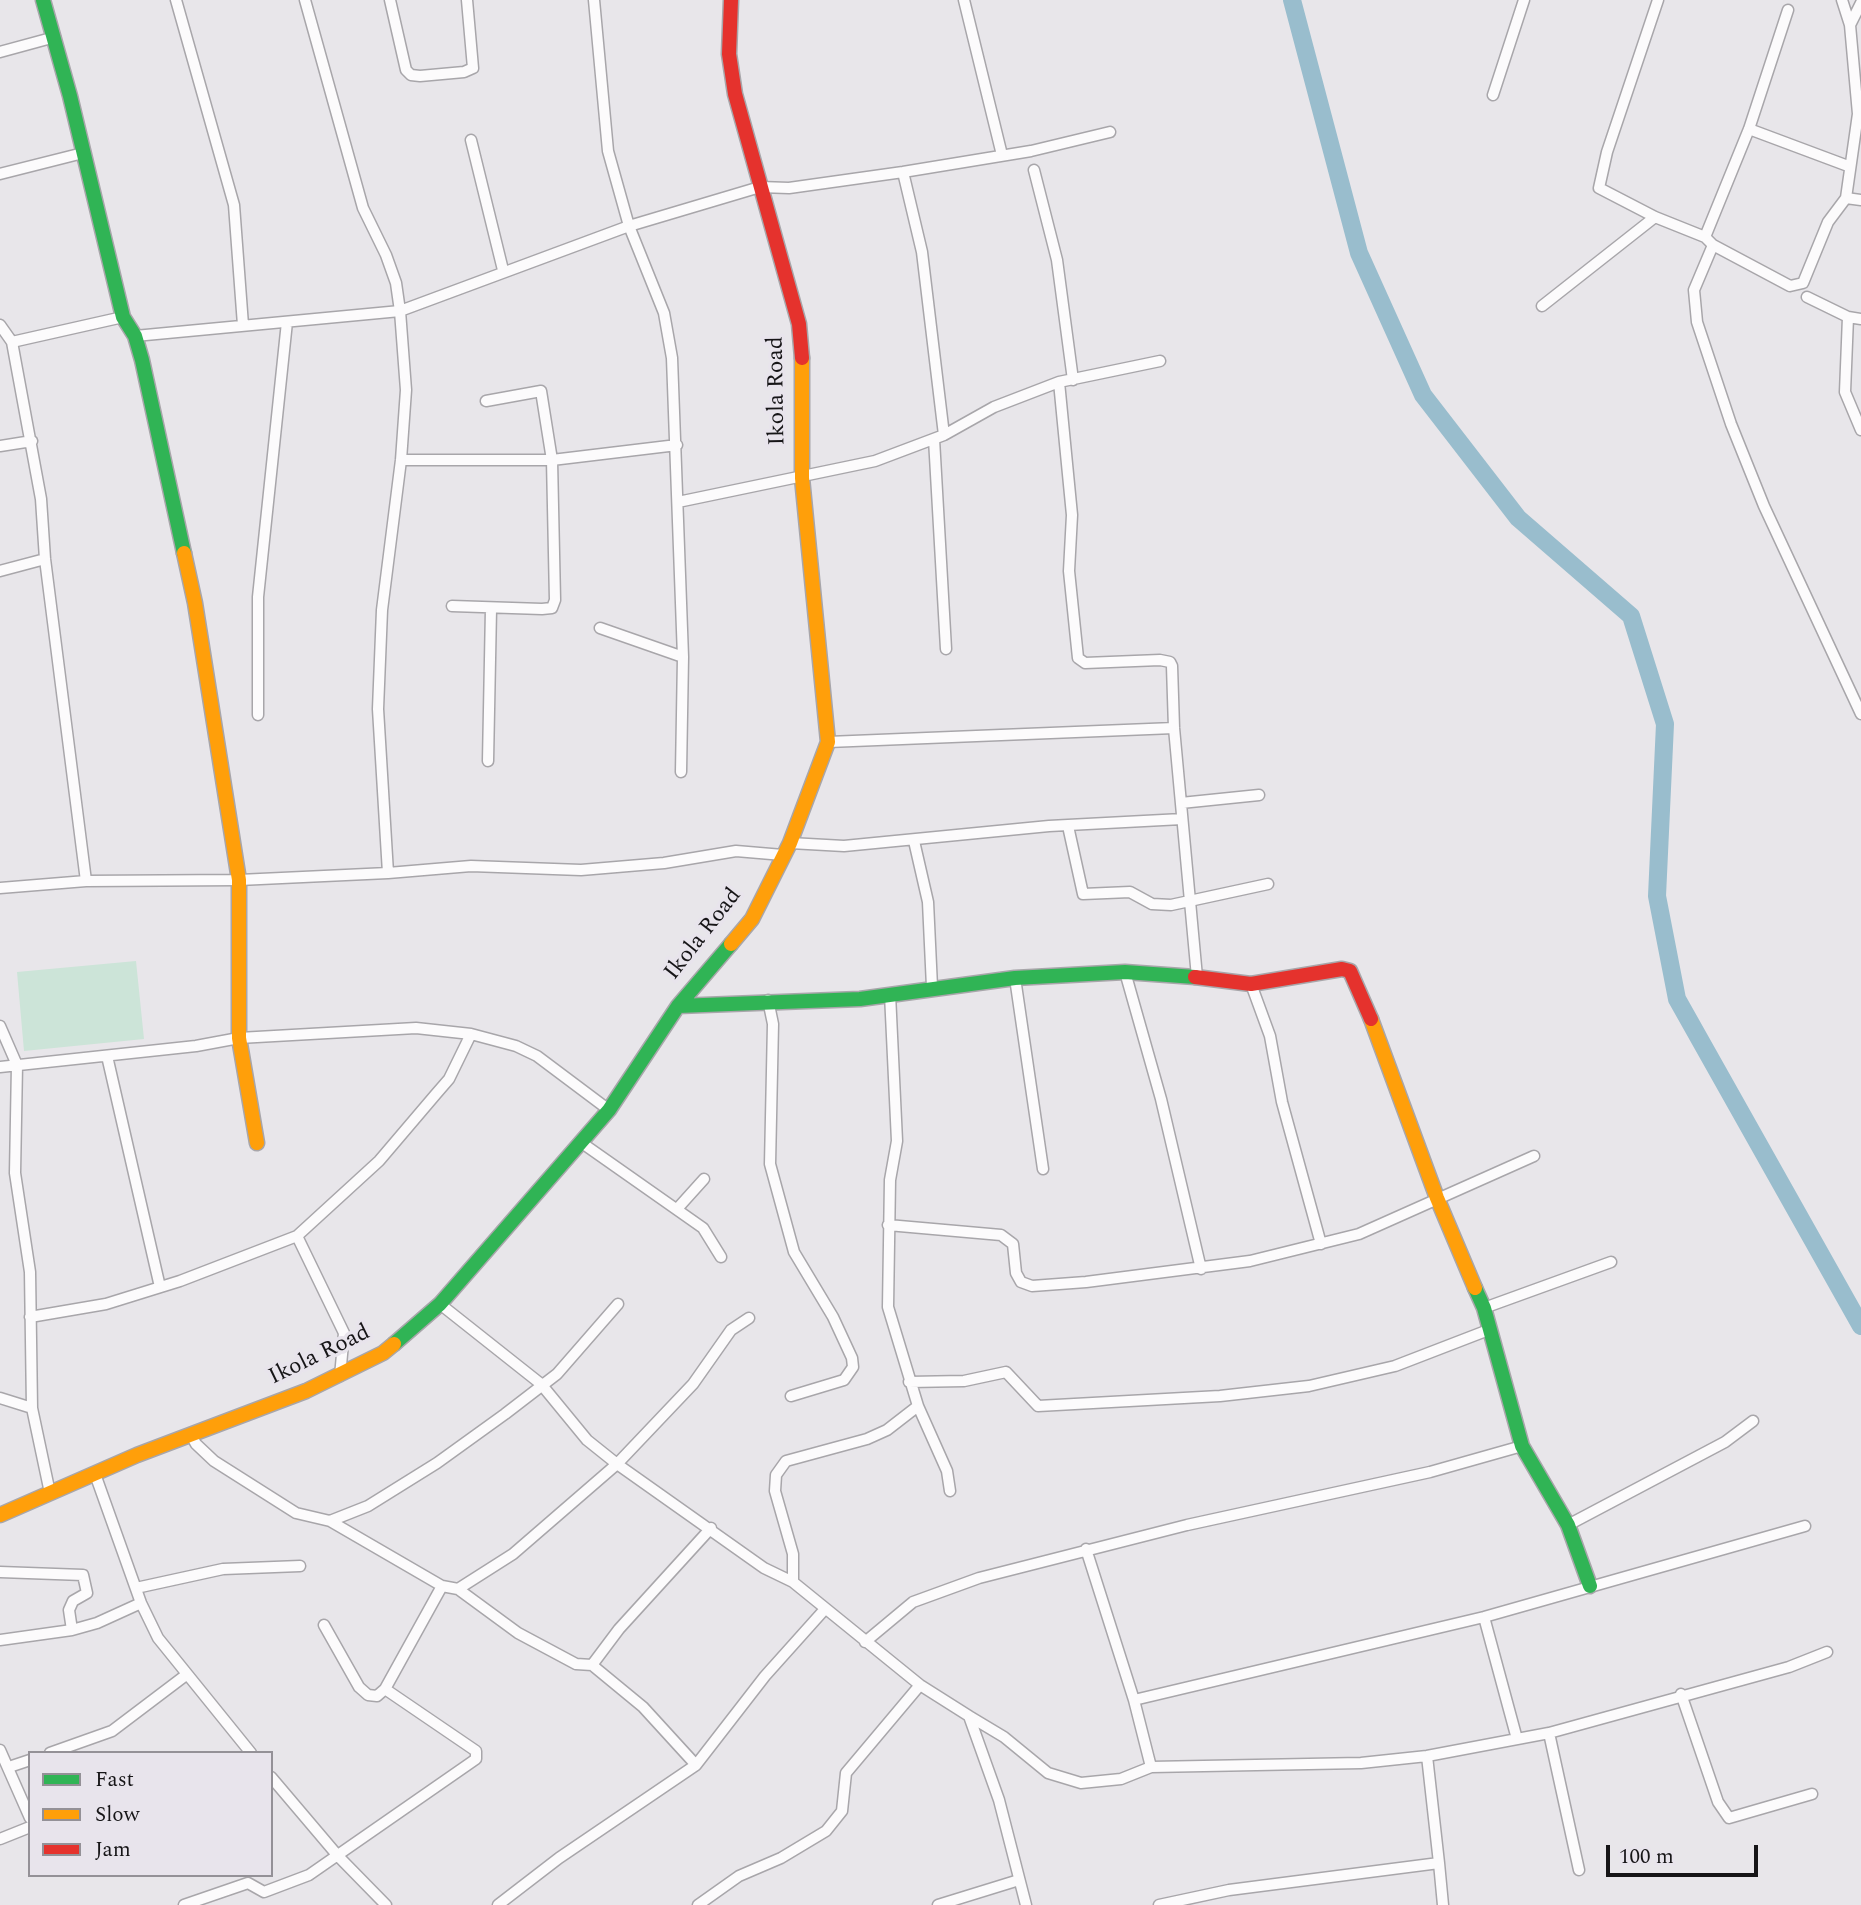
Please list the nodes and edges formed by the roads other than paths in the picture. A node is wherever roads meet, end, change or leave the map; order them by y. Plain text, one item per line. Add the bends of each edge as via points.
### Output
1 (43, 0) edge
2 (176, 0) edge
3 (305, 0) edge
4 (390, 0) edge
5 (467, 0) edge
6 (594, 0) edge
7 (731, 0) edge
8 (964, 0) edge
9 (1524, 0) edge
10 (1658, 0) edge
11 (1842, 0) edge
12 (1861, 4) edge
13 (1788, 10) dead end
14 (1850, 25) junction
15 (55, 37) junction
16 (0, 52) edge
17 (1493, 95) dead end
18 (1859, 113) edge
19 (1749, 129) junction
20 (1110, 132) dead end
21 (471, 140) dead end
22 (83, 153) junction
23 (1002, 155) junction
24 (1848, 166) junction
25 (1034, 170) dead end
26 (903, 172) junction
27 (0, 174) edge
28 (760, 187) junction
29 (1846, 198) junction
30 (1861, 200) edge
31 (1655, 217) junction
32 (629, 226) junction
33 (1709, 241) junction
34 (503, 270) junction
35 (1807, 297) dead end
36 (1542, 306) dead end
37 (400, 311) junction
38 (123, 317) junction
39 (1848, 317) junction
40 (1861, 319) edge
41 (287, 322) junction
42 (0, 325) edge
43 (243, 325) junction
44 (135, 336) junction
45 (12, 342) junction
46 (1160, 361) dead end
47 (1073, 380) junction
48 (1059, 382) junction
49 (486, 401) dead end
50 (1861, 430) edge
51 (939, 437) junction
52 (32, 441) junction
53 (677, 445) junction
54 (0, 446) edge
55 (401, 460) junction
56 (552, 460) junction
57 (802, 478) junction
58 (678, 502) junction
59 (44, 559) junction
60 (0, 571) edge
61 (452, 606) dead end
62 (491, 609) junction
63 (600, 628) dead end
64 (946, 649) dead end
65 (682, 657) junction
66 (1861, 714) edge
67 (258, 715) dead end
68 (1174, 728) junction
69 (828, 742) junction
70 (488, 761) dead end
71 (681, 772) dead end
72 (1259, 795) dead end
73 (1181, 803) junction
74 (1182, 819) junction
75 (1068, 826) junction
76 (914, 841) junction
77 (787, 849) junction
78 (388, 873) junction
79 (239, 880) junction
80 (86, 881) junction
81 (1268, 884) dead end
82 (0, 888) edge
83 (1188, 899) junction
84 (1125, 972) junction
85 (1197, 977) junction
86 (1015, 978) junction
87 (1251, 984) junction
88 (932, 987) junction
89 (890, 994) junction
90 (768, 1000) junction
91 (678, 1006) junction
92 (0, 1026) edge
93 (471, 1034) junction
94 (239, 1038) junction
95 (107, 1056) junction
96 (17, 1065) junction
97 (0, 1067) edge
98 (609, 1110) junction
99 (257, 1143) dead end
100 (582, 1143) junction
101 (1534, 1156) dead end
102 (1044, 1169) dead end
103 (704, 1178) dead end
104 (1437, 1198) junction
105 (677, 1209) junction
106 (888, 1224) junction
107 (297, 1236) junction
108 (1321, 1244) junction
109 (721, 1257) dead end
110 (1611, 1262) dead end
111 (1201, 1269) junction
112 (160, 1287) junction
113 (440, 1304) junction
114 (618, 1304) dead end
115 (1484, 1308) junction
116 (30, 1317) junction
117 (750, 1318) dead end
118 (1492, 1329) junction
119 (340, 1376) junction
120 (909, 1382) junction
121 (541, 1384) junction
122 (791, 1396) dead end
123 (0, 1398) edge
124 (918, 1406) junction
125 (32, 1408) junction
126 (1753, 1421) dead end
127 (191, 1435) junction
128 (1522, 1446) junction
129 (617, 1464) junction
130 (94, 1474) junction
131 (950, 1491) dead end
132 (50, 1493) junction
133 (0, 1515) edge
134 (330, 1521) junction
135 (1568, 1525) junction
136 (1805, 1526) dead end
137 (711, 1528) junction
138 (1086, 1549) junction
139 (300, 1566) dead end
140 (0, 1572) edge
141 (793, 1582) junction
142 (442, 1586) junction
143 (1590, 1586) junction
144 (136, 1588) junction
145 (457, 1589) junction
146 (141, 1603) junction
147 (825, 1609) junction
148 (1484, 1617) junction
149 (324, 1625) dead end
150 (72, 1630) junction
151 (0, 1640) edge
152 (865, 1642) junction
153 (1827, 1652) dead end
154 (592, 1665) junction
155 (186, 1675) junction
156 (920, 1685) junction
157 (385, 1689) junction
158 (1681, 1694) junction
159 (1134, 1700) junction
160 (969, 1716) junction
161 (1549, 1733) junction
162 (1517, 1739) junction
163 (0, 1750) edge
164 (56, 1751) edge
165 (249, 1751) edge
166 (1427, 1756) junction
167 (28, 1761) edge
168 (696, 1765) junction
169 (9, 1767) junction
170 (1151, 1768) junction
171 (273, 1779) edge
172 (1812, 1794) dead end
173 (28, 1813) edge
174 (28, 1828) edge
175 (0, 1839) edge
176 (338, 1856) junction
177 (1439, 1863) junction
178 (1579, 1870) dead end
179 (1019, 1880) junction
180 (264, 1892) junction
181 (713, 1900) edge
182 (184, 1905) edge
183 (263, 1905) edge
184 (386, 1905) edge
185 (498, 1905) edge
186 (698, 1905) edge
187 (938, 1905) edge
188 (1026, 1905) edge
189 (1159, 1905) edge
190 (1443, 1905) edge

1 - 15 street
2 - 43 street via 234,205
3 - 37 street via 363,208 386,255
4 - 5 street via 406,70 420,76 472,68
6 - 32 street via 608,150
7 - 28 street, Ikola Road via 731,69
8 - 23 street
9 - 17 street
10 - 31 street via 1598,185 1601,191
11 - 14 street
12 - 14 street
13 - 19 street
14 - 18 street
15 - 16 street
15 - 22 street
18 - 24 street
19 - 24 street
19 - 33 street
20 - 23 street
21 - 34 street
22 - 27 street
22 - 38 street
23 - 26 street
24 - 29 street
25 - 47 street via 1057,260
26 - 28 street via 789,188
26 - 51 street via 922,252
28 - 32 street
28 - 57 street, Ikola Road via 799,324 804,382
29 - 30 street
29 - 33 street via 1828,222 1804,283 1797,286
31 - 33 street
31 - 36 street
32 - 34 street
32 - 53 street via 664,313 672,358
33 - 66 street via 1694,290 1697,321 1764,506
34 - 37 street
35 - 39 street
37 - 41 street
37 - 55 street via 406,390
38 - 44 street
38 - 45 street
39 - 40 street
39 - 50 street via 1844,392
41 - 43 street
41 - 67 street via 258,597
42 - 45 street
43 - 44 street
44 - 79 street via 195,603
45 - 52 street
46 - 47 street
47 - 48 street
48 - 51 street via 994,407
48 - 68 street via 1072,515 1069,571 1078,658 1085,663 1170,662
49 - 56 street via 540,389
51 - 57 street via 875,461
51 - 64 street
52 - 54 street
52 - 59 street
53 - 56 street
53 - 58 street
55 - 56 street
55 - 78 street via 377,709
56 - 62 street via 552,608
57 - 58 street
57 - 69 street, Ikola Road
58 - 65 street
59 - 60 street
59 - 80 street
61 - 62 street
62 - 70 street
63 - 65 street
65 - 71 street
68 - 69 street
68 - 73 street
69 - 77 street, Ikola Road
72 - 73 street
73 - 74 street
74 - 75 street
74 - 83 street
75 - 76 street
75 - 83 street via 1083,894 1130,892 1152,904 1171,905
76 - 77 street
76 - 88 street via 928,902
77 - 78 street via 736,851 622,868 471,866
77 - 91 street, Ikola Road via 751,919
78 - 79 street
79 - 80 street
79 - 94 street
80 - 82 street
81 - 83 street
83 - 85 street
84 - 85 street
84 - 86 street
84 - 111 street
85 - 87 street
86 - 88 street
86 - 102 street
87 - 104 street via 1342,969 1353,974
87 - 108 street via 1270,1036 1282,1101
88 - 89 street
89 - 90 street via 860,999
89 - 106 street via 897,1141
90 - 91 street
90 - 122 street via 773,1024 770,1164 794,1252 833,1317 853,1367 844,1380
91 - 98 street, Ikola Road
92 - 96 street
93 - 94 street via 416,1028
93 - 98 street via 537,1056
93 - 107 street via 449,1079 379,1161
94 - 95 street
94 - 99 street
95 - 96 street
95 - 112 street
96 - 97 street
96 - 116 street via 15,1173 28,1254
98 - 100 street, Ikola Road
100 - 105 street
100 - 113 street, Ikola Road
101 - 104 street
103 - 105 street
104 - 108 street via 1359,1234
104 - 115 street
105 - 109 street via 703,1228
106 - 111 street via 1001,1235 1013,1244 1021,1282 1032,1286
106 - 120 street via 888,1307
107 - 112 street
107 - 119 street via 344,1333
108 - 111 street
110 - 115 street
112 - 116 street via 106,1304
113 - 119 street, Ikola Road via 383,1353
113 - 121 street
114 - 121 street via 573,1358
115 - 118 street
116 - 125 street
117 - 129 street via 731,1330 693,1384
118 - 120 street via 1395,1366 1308,1386 1220,1396 1038,1406 1006,1372 964,1381
118 - 128 street
119 - 127 street, Ikola Road
120 - 124 street
121 - 129 street via 587,1440
121 - 134 street via 437,1463 368,1506
123 - 125 street
124 - 131 street via 947,1471
124 - 141 street via 867,1439 786,1461 776,1475 775,1491 793,1554
125 - 132 street
126 - 135 street via 1725,1442
127 - 130 street, Ikola Road
127 - 134 street via 214,1461 296,1513
128 - 135 street
128 - 138 street via 1430,1472
129 - 137 street
129 - 145 street via 513,1553
130 - 132 street, Ikola Road
130 - 144 street
132 - 133 street, Ikola Road
134 - 142 street
135 - 143 street
136 - 143 street
137 - 141 street via 764,1568
137 - 154 street
138 - 152 street via 979,1578 913,1602
138 - 159 street
139 - 144 street via 223,1569
140 - 150 street via 83,1575 88,1594 73,1601 69,1609
141 - 147 street
142 - 145 street
142 - 157 street
143 - 148 street
144 - 146 street
145 - 154 street via 518,1633 576,1664
146 - 150 street
146 - 155 street via 158,1638
147 - 152 street
147 - 168 street via 765,1676
148 - 159 street
148 - 162 street
149 - 157 street via 359,1687 377,1696
150 - 151 street
152 - 156 street
153 - 158 street via 1789,1667
154 - 168 street via 643,1707
155 - 164 street via 112,1731
155 - 165 street
156 - 160 street
156 - 181 street via 846,1773 842,1811 835,1822 781,1858 739,1876
157 - 176 street via 477,1755 476,1759
158 - 161 street
158 - 172 street via 1718,1802 1729,1818
159 - 170 street
160 - 170 street via 1061,1778 1080,1783 1121,1779
160 - 179 street via 999,1800
161 - 162 street
161 - 178 street
162 - 166 street
163 - 169 street
166 - 170 street via 1361,1763
166 - 177 street
167 - 169 street
168 - 185 street
169 - 173 street
171 - 176 street
174 - 175 street
176 - 180 street via 309,1875
176 - 184 street
177 - 189 street via 1229,1890
177 - 190 street
179 - 187 street
179 - 188 street
180 - 182 street via 248,1883
180 - 183 street
181 - 186 street

